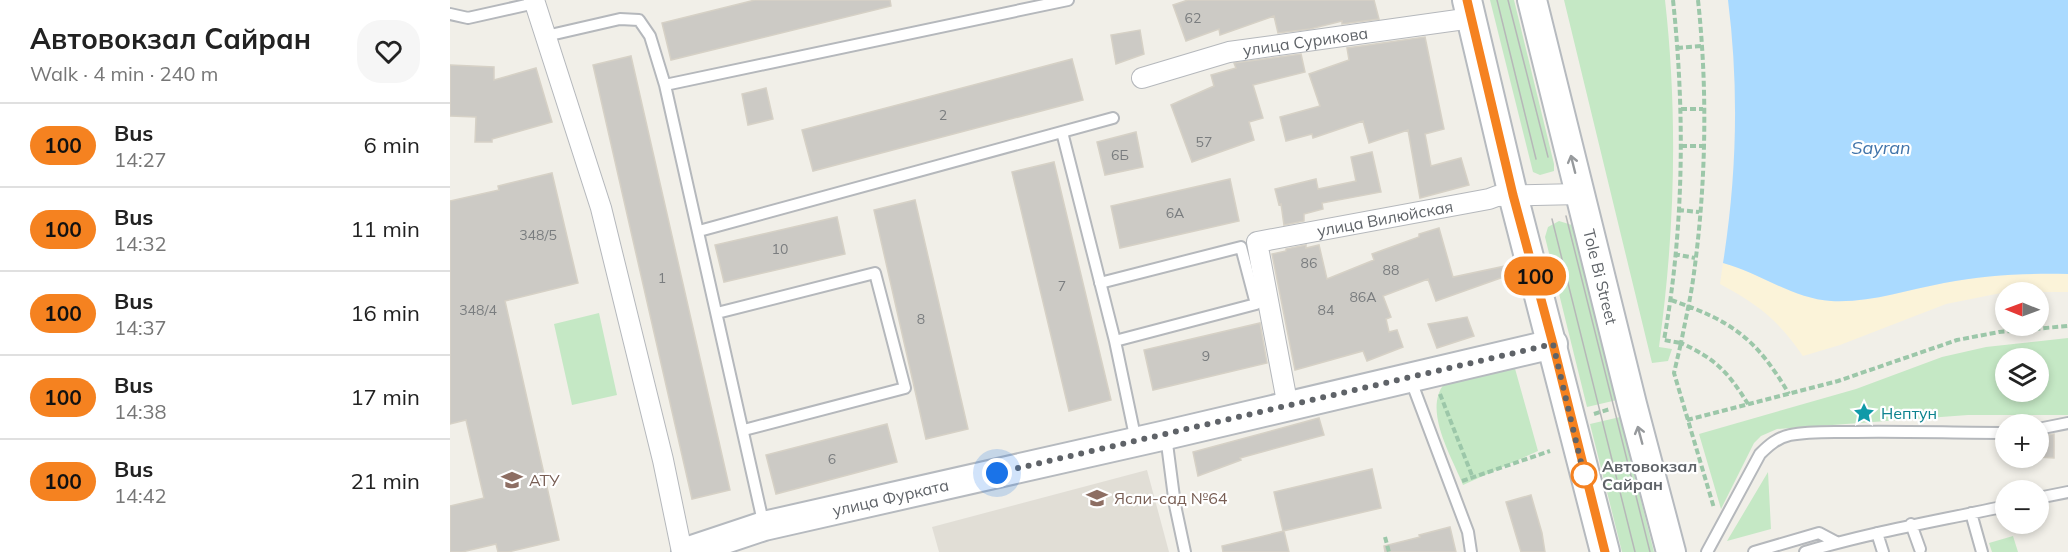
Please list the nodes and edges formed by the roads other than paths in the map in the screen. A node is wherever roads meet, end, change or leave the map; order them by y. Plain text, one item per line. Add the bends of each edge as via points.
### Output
1 (1068, 0) edge
2 (1532, 0) edge
3 (537, 1) edge
4 (1469, 9) edge
5 (450, 14) edge
6 (546, 36) junction
7 (1142, 78) dead end
8 (665, 85) junction
9 (1113, 118) dead end
10 (1062, 132) junction
11 (1580, 194) junction
12 (1513, 195) junction
13 (699, 231) junction
14 (1100, 283) junction
15 (717, 314) junction
16 (1115, 341) junction
17 (1553, 344) junction
18 (1410, 378) junction
19 (1288, 406) junction
20 (2068, 423) edge
21 (2049, 427) edge
22 (744, 430) junction
23 (1995, 433) edge
24 (1166, 435) junction
25 (1136, 441) junction
26 (2068, 492) edge
27 (2049, 496) edge
28 (1995, 508) edge
29 (1971, 513) junction
30 (1911, 524) junction
31 (764, 526) junction
32 (1877, 533) junction
33 (1839, 541) junction
34 (1920, 549) dead end
35 (682, 552) edge
36 (686, 552) edge
37 (1185, 552) edge
38 (1471, 552) edge
39 (1605, 552) edge
40 (1671, 552) edge
41 (1707, 552) edge
42 (1754, 552) edge
43 (1805, 552) edge
44 (1830, 552) edge
45 (1845, 552) edge
46 (1883, 552) edge
47 (1982, 552) edge

1 - 8 lane
11 -> 2 main road, Tole Bi Street
3 - 5 lane via 468,18
3 - 6 street
4 - 7 street, улица Сурикова via 1229,52
4 - 12 main road
6 - 8 lane via 620,19 639,20 650,36
6 - 35 street via 601,208
8 - 13 lane
9 - 10 lane
10 - 13 lane
10 - 14 lane
11 - 12 street, улица Вилюйская
40 -> 11 main road, Tole Bi Street
12 - 17 main road
12 - 19 street, улица Вилюйская via 1257,242
13 - 15 lane
14 - 16 lane
14 - 16 lane via 1241,247 1256,304
15 - 22 lane
15 - 22 lane via 875,273 905,388
16 - 25 lane
17 - 18 main road, улица Фурката
17 - 39 main road
18 - 19 main road, улица Фурката
18 - 38 lane via 1468,532
19 - 24 main road, улица Фурката
20 - 21 lane
22 - 31 lane
23 - 41 lane via 1911,430 1791,435 1772,442 1760,454
24 - 25 main road, улица Фурката
24 - 37 lane
25 - 31 main road, улица Фурката
26 - 27 lane
28 - 29 lane
29 - 30 lane
29 - 47 lane
30 - 32 lane
30 - 34 lane
31 - 36 main road, улица Фурката
32 - 33 lane
32 - 46 lane
33 - 42 lane via 1819,533
33 - 43 lane
33 - 44 lane
33 - 45 lane

